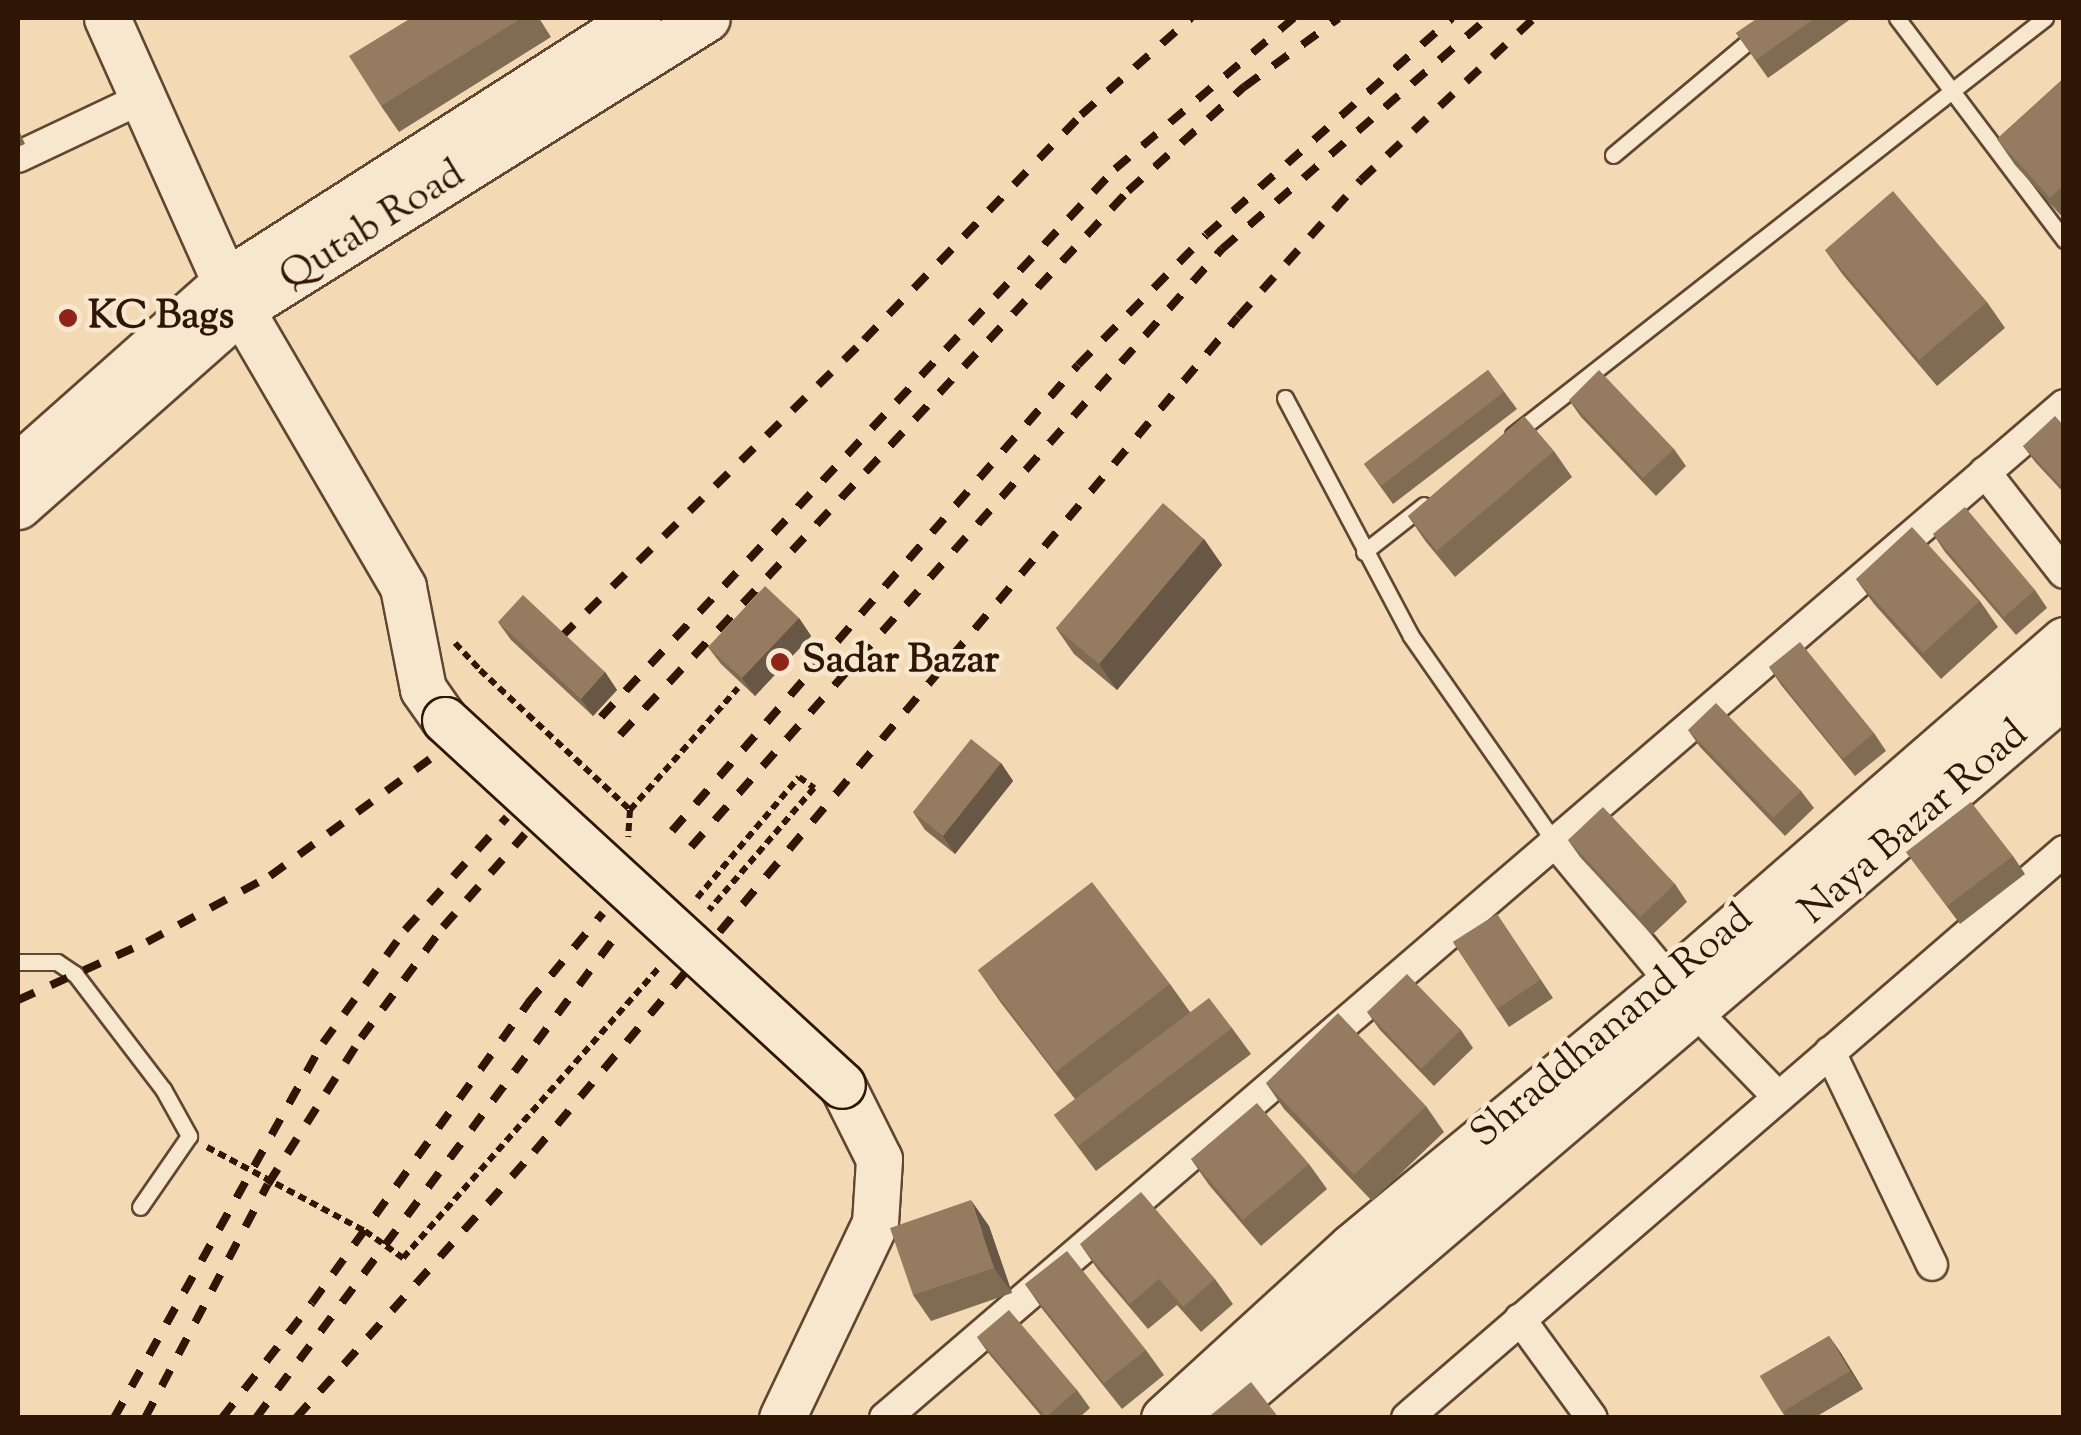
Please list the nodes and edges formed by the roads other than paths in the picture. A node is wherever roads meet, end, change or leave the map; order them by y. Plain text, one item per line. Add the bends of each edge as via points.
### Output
1 (106, 18) edge
2 (638, 18) edge
3 (707, 18) edge
4 (1776, 18) edge
5 (1897, 18) edge
6 (2045, 18) edge
7 (1949, 91) junction
8 (143, 98) junction
9 (1613, 154) dead end
10 (18, 157) edge
11 (2064, 240) edge
12 (233, 296) junction
13 (1285, 398) dead end
14 (2064, 405) edge
15 (1502, 443) edge
16 (18, 466) edge
17 (1985, 472) junction
18 (1441, 492) edge
19 (18, 506) edge
20 (1364, 552) junction
21 (2064, 572) edge
22 (2064, 640) edge
23 (2064, 694) edge
24 (1554, 841) junction
25 (2064, 851) edge
26 (18, 962) edge
27 (1684, 998) junction
28 (1830, 1052) junction
29 (1778, 1098) junction
30 (140, 1207) dead end
31 (1932, 1265) dead end
32 (1520, 1319) junction
33 (782, 1418) edge
34 (885, 1418) edge
35 (1164, 1418) edge
36 (1215, 1418) edge
37 (1407, 1418) edge
38 (1592, 1418) edge

1 - 8 street
2 - 12 street, Qutab Road
3 - 12 street, Qutab Road
4 - 9 lane
5 - 7 lane
6 - 7 lane
7 - 11 lane
7 - 15 lane
8 - 10 street
8 - 12 street
12 - 16 street, Qutab Road
12 - 19 street, Qutab Road
12 - 33 street, bridge via 389,559 403,588 423,689 444,720 842,1085 878,1159 875,1223
13 - 20 lane
14 - 17 street
17 - 21 street
17 - 24 street
18 - 20 lane
20 - 24 lane via 1474,735
22 - 27 street, Shraddhanand Road
23 - 27 street, Naya Bazar Road
24 - 27 street
24 - 34 street
25 - 28 street
26 - 30 lane via 57,962 75,974 163,1088 189,1136
27 - 29 street
27 - 35 street, Shraddhanand Road via 1351,1247
27 - 36 street, Naya Bazar Road
28 - 29 street
28 - 31 street
29 - 32 street
32 - 37 street
32 - 38 street

